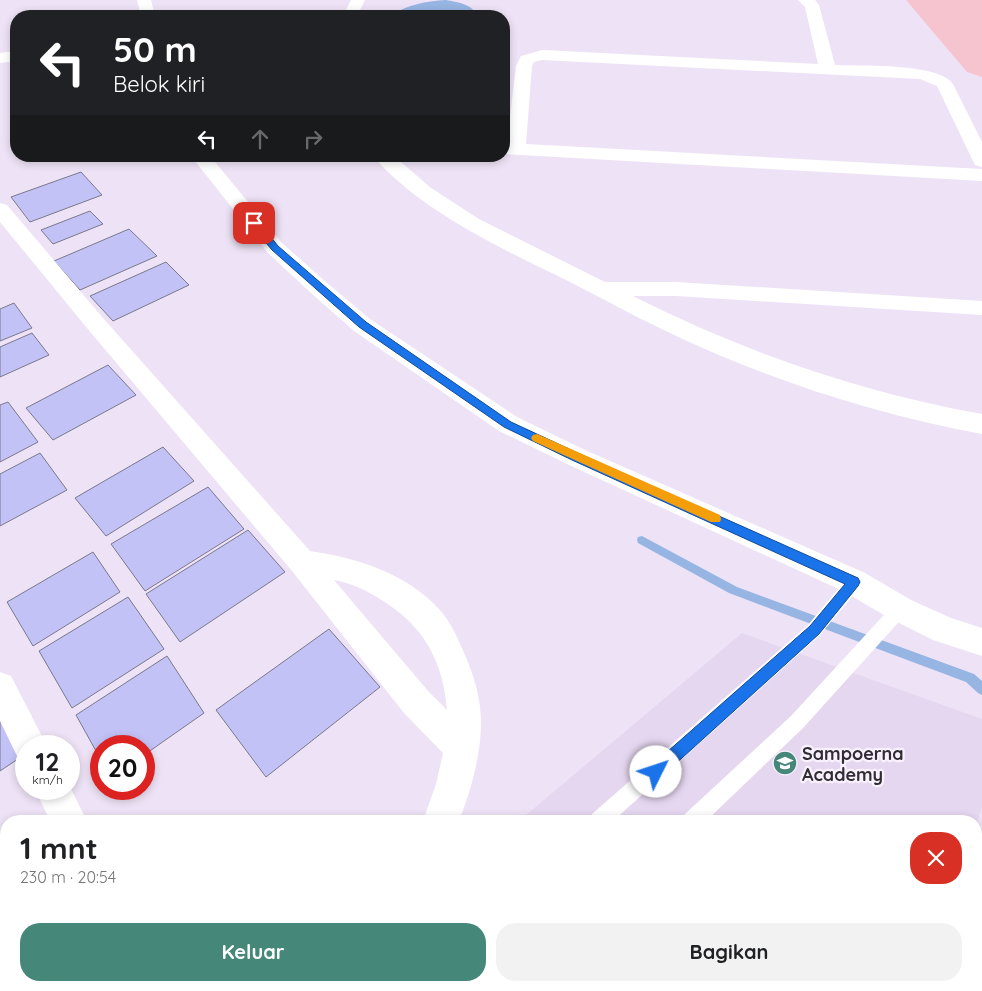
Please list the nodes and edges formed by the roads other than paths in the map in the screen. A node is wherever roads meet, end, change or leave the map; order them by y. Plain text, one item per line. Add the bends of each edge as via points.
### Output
1 (805, 0) edge
2 (828, 69) junction
3 (510, 149) edge
4 (982, 161) edge
5 (205, 162) edge
6 (389, 162) edge
7 (982, 175) edge
8 (0, 209) edge
9 (602, 289) junction
10 (982, 308) edge
11 (982, 424) edge
12 (302, 562) junction
13 (854, 582) junction
14 (900, 609) junction
15 (944, 630) junction
16 (982, 642) edge
17 (982, 658) edge
18 (0, 687) edge
19 (24, 735) edge
20 (461, 747) junction
21 (58, 800) edge
22 (66, 815) edge
23 (443, 815) edge
24 (606, 815) edge
25 (698, 815) edge

1 - 2 street via 812,5
2 - 3 street via 536,55 527,59 524,66
2 - 4 street via 922,74 941,80
3 - 7 street
5 - 13 street via 275,248 318,287 362,325 508,424
6 - 9 street via 412,183 481,228
8 - 12 street
9 - 10 street via 676,289
9 - 11 street via 698,337 790,374 936,417
12 - 20 street via 416,702
12 - 20 street via 350,571 373,580 404,599 436,627 453,662 460,693 464,717
13 - 14 street
13 - 24 lane via 814,630
14 - 15 street
14 - 25 lane via 797,722
15 - 16 street
15 - 17 street
18 - 19 street
20 - 23 street
21 - 22 street

